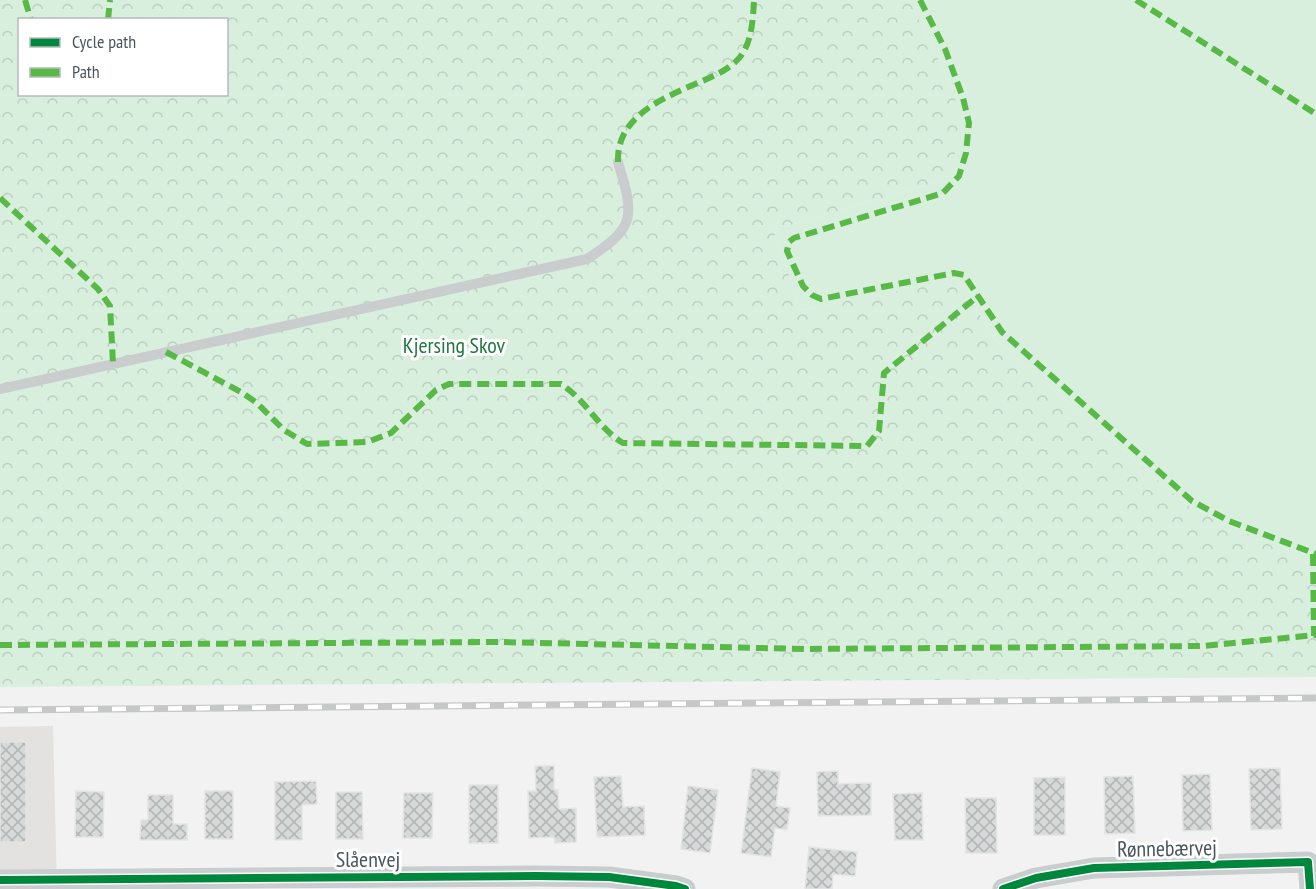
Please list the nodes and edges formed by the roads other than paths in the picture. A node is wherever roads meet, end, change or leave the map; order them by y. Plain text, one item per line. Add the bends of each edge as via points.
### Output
1 (618, 162) dead end
2 (0, 389) edge
3 (1312, 862) edge
4 (0, 880) edge
5 (536, 883) edge
6 (50, 884) edge
7 (685, 889) edge
8 (1004, 889) edge
9 (1310, 889) edge

1 - 2 lane via 629,215 613,242 587,259
3 - 8 street, Rønnebærvej via 1094,868 1036,878
3 - 9 street, Rønnebærvej
4 - 6 street, Slåenvej
5 - 6 street, Slåenvej
5 - 7 street, Slåenvej via 609,877

